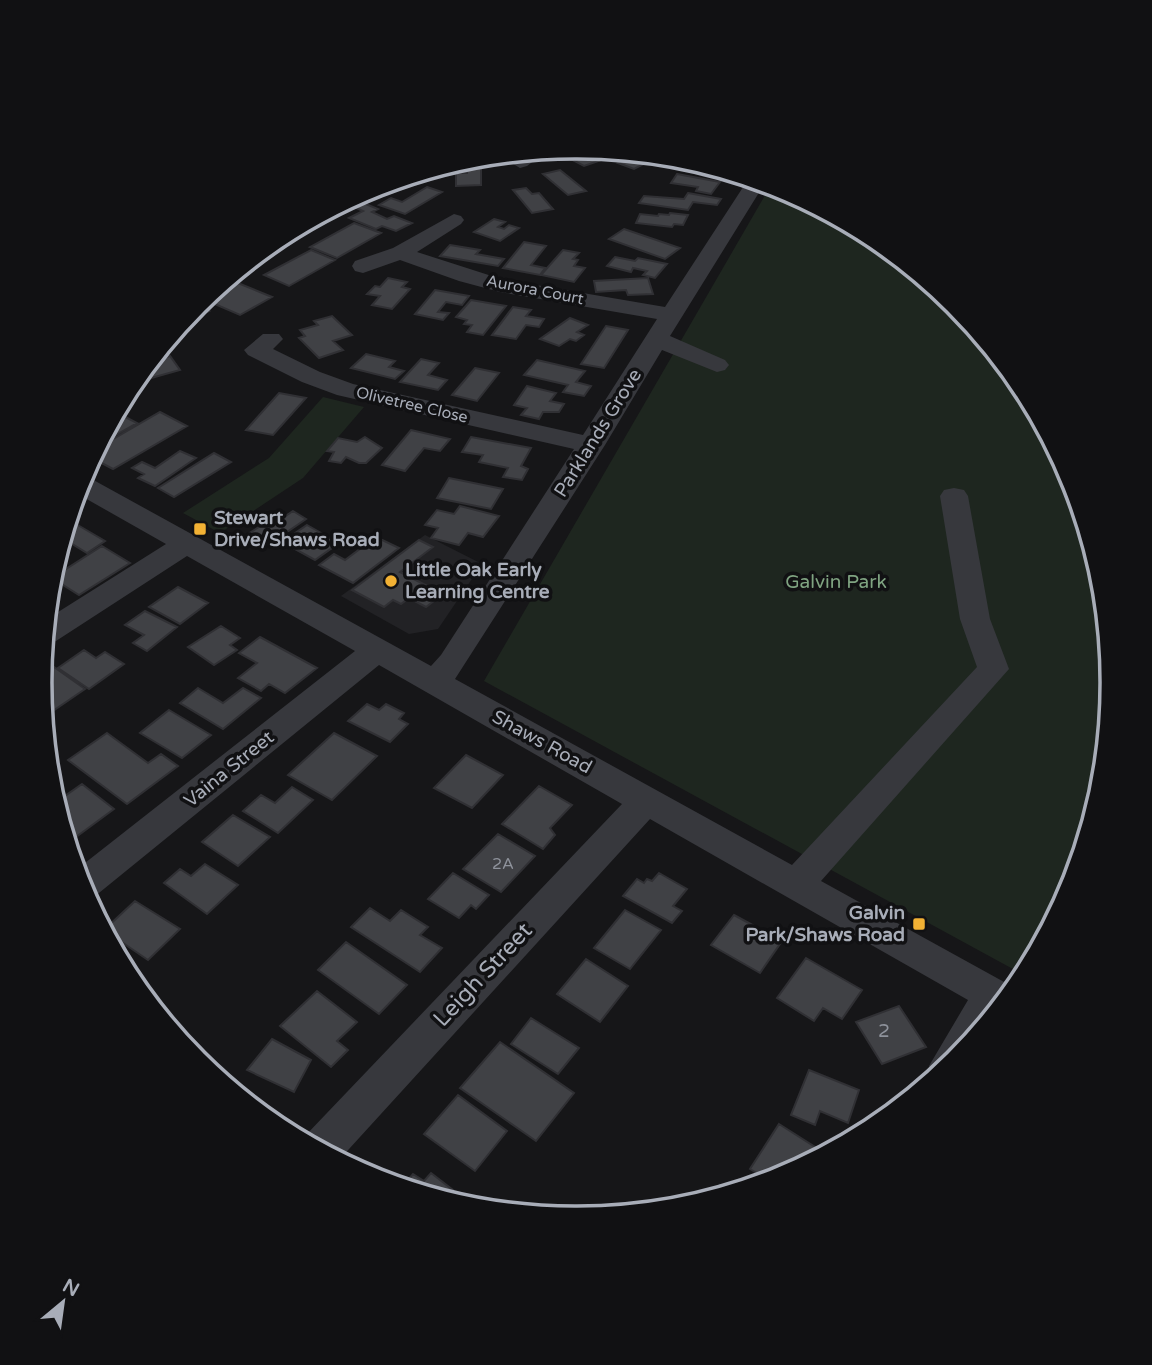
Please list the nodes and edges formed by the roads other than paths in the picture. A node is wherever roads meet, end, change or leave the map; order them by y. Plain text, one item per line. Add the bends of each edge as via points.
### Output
1 (751, 190) edge
2 (454, 220) dead end
3 (401, 253) junction
4 (363, 266) dead end
5 (673, 316) junction
6 (271, 339) dead end
7 (657, 339) junction
8 (717, 365) dead end
9 (592, 446) junction
10 (89, 489) edge
11 (954, 496) dead end
12 (186, 544) junction
13 (56, 627) edge
14 (377, 650) junction
15 (434, 682) junction
16 (646, 801) junction
17 (91, 879) edge
18 (796, 885) junction
19 (995, 996) edge
20 (327, 1143) edge

1 - 5 street, Parklands Grove
2 - 3 street
3 - 4 street
3 - 5 street, Aurora Court via 499,285
5 - 7 street, Parklands Grove
6 - 9 street, Olivetree Close via 256,350 346,390
7 - 8 street
7 - 9 street, Parklands Grove
9 - 15 street, Parklands Grove via 452,663
10 - 12 street, Shaws Road
11 - 18 street via 975,619 993,669
12 - 13 street
12 - 14 street, Shaws Road
14 - 15 street, Shaws Road
14 - 17 street, Vaina Street
15 - 16 street, Shaws Road
16 - 18 street, Shaws Road
16 - 20 street, Leigh Street
18 - 19 street, Shaws Road

